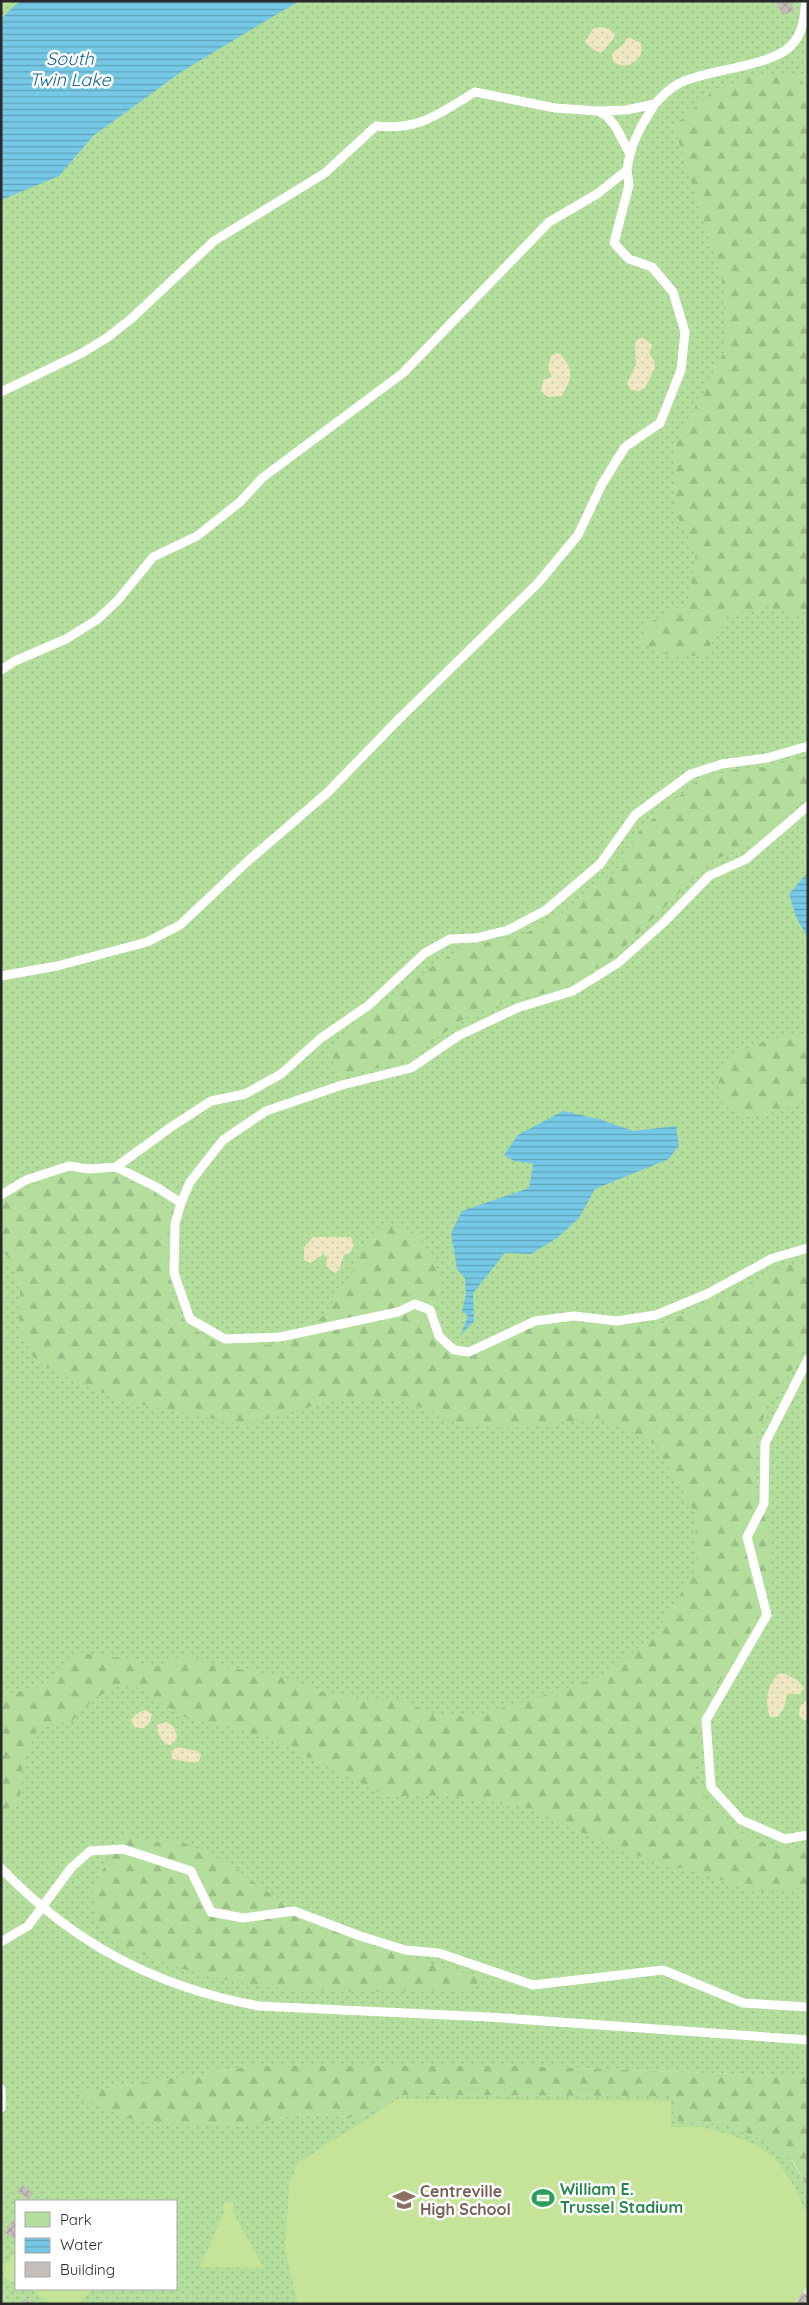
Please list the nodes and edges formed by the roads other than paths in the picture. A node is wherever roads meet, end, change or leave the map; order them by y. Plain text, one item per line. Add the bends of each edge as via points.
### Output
1 (806, 1) edge
2 (655, 104) junction
3 (598, 111) junction
4 (629, 152) junction
5 (627, 170) junction
6 (1, 392) edge
7 (1, 670) edge
8 (808, 746) edge
9 (808, 806) edge
10 (1, 976) edge
11 (116, 1167) junction
12 (1, 1196) edge
13 (180, 1203) junction
14 (808, 1248) edge
15 (808, 1359) edge
16 (808, 1835) edge
17 (1, 1868) edge
18 (42, 1908) junction
19 (1, 1942) edge
20 (808, 2007) edge
21 (808, 2040) edge
22 (1, 2089) edge
23 (1, 2108) edge

1 - 2 lane via 803,27 795,43 780,54 678,83
2 - 3 lane
2 - 4 lane
3 - 4 lane via 615,126
3 - 6 lane via 555,108 475,92 416,125 376,126 324,173 214,241 132,318 108,336 82,353
4 - 5 lane
5 - 7 lane via 597,194 549,222 403,373 262,478 240,502 197,536 153,557 98,619 66,639
5 - 10 lane via 629,185 614,243 628,259 652,267 673,292 685,332 681,370 660,424 625,447 602,484 578,535 538,583 327,793 180,925 146,942 57,966
8 - 11 lane via 767,758 722,764 691,774 635,815 600,864 546,910 508,930 476,938 450,938 425,953 370,1004 321,1038 281,1074 245,1094 211,1101
9 - 13 lane via 746,859 709,876 618,963 573,991 516,1008 458,1036 411,1068 342,1085 266,1111 223,1140 190,1182
11 - 12 lane via 89,1169 69,1166 26,1180
11 - 13 lane
13 - 14 lane via 175,1224 174,1273 190,1319 225,1339 289,1336 398,1312 415,1304 430,1310 439,1336 454,1350 469,1352 535,1321 574,1316 616,1321 656,1315 707,1294 773,1258
15 - 16 lane via 765,1443 764,1504 747,1537 767,1615 706,1720 711,1787 741,1820 785,1839
17 - 18 lane
18 - 19 lane via 28,1926
18 - 20 lane via 71,1868 90,1851 123,1848 191,1871 211,1912 243,1918 294,1911 405,1950 440,1953 533,1985 663,1970 743,2003
18 - 21 lane via 89,1942 140,1971 196,1992 259,2006 489,2017
22 - 23 lane

